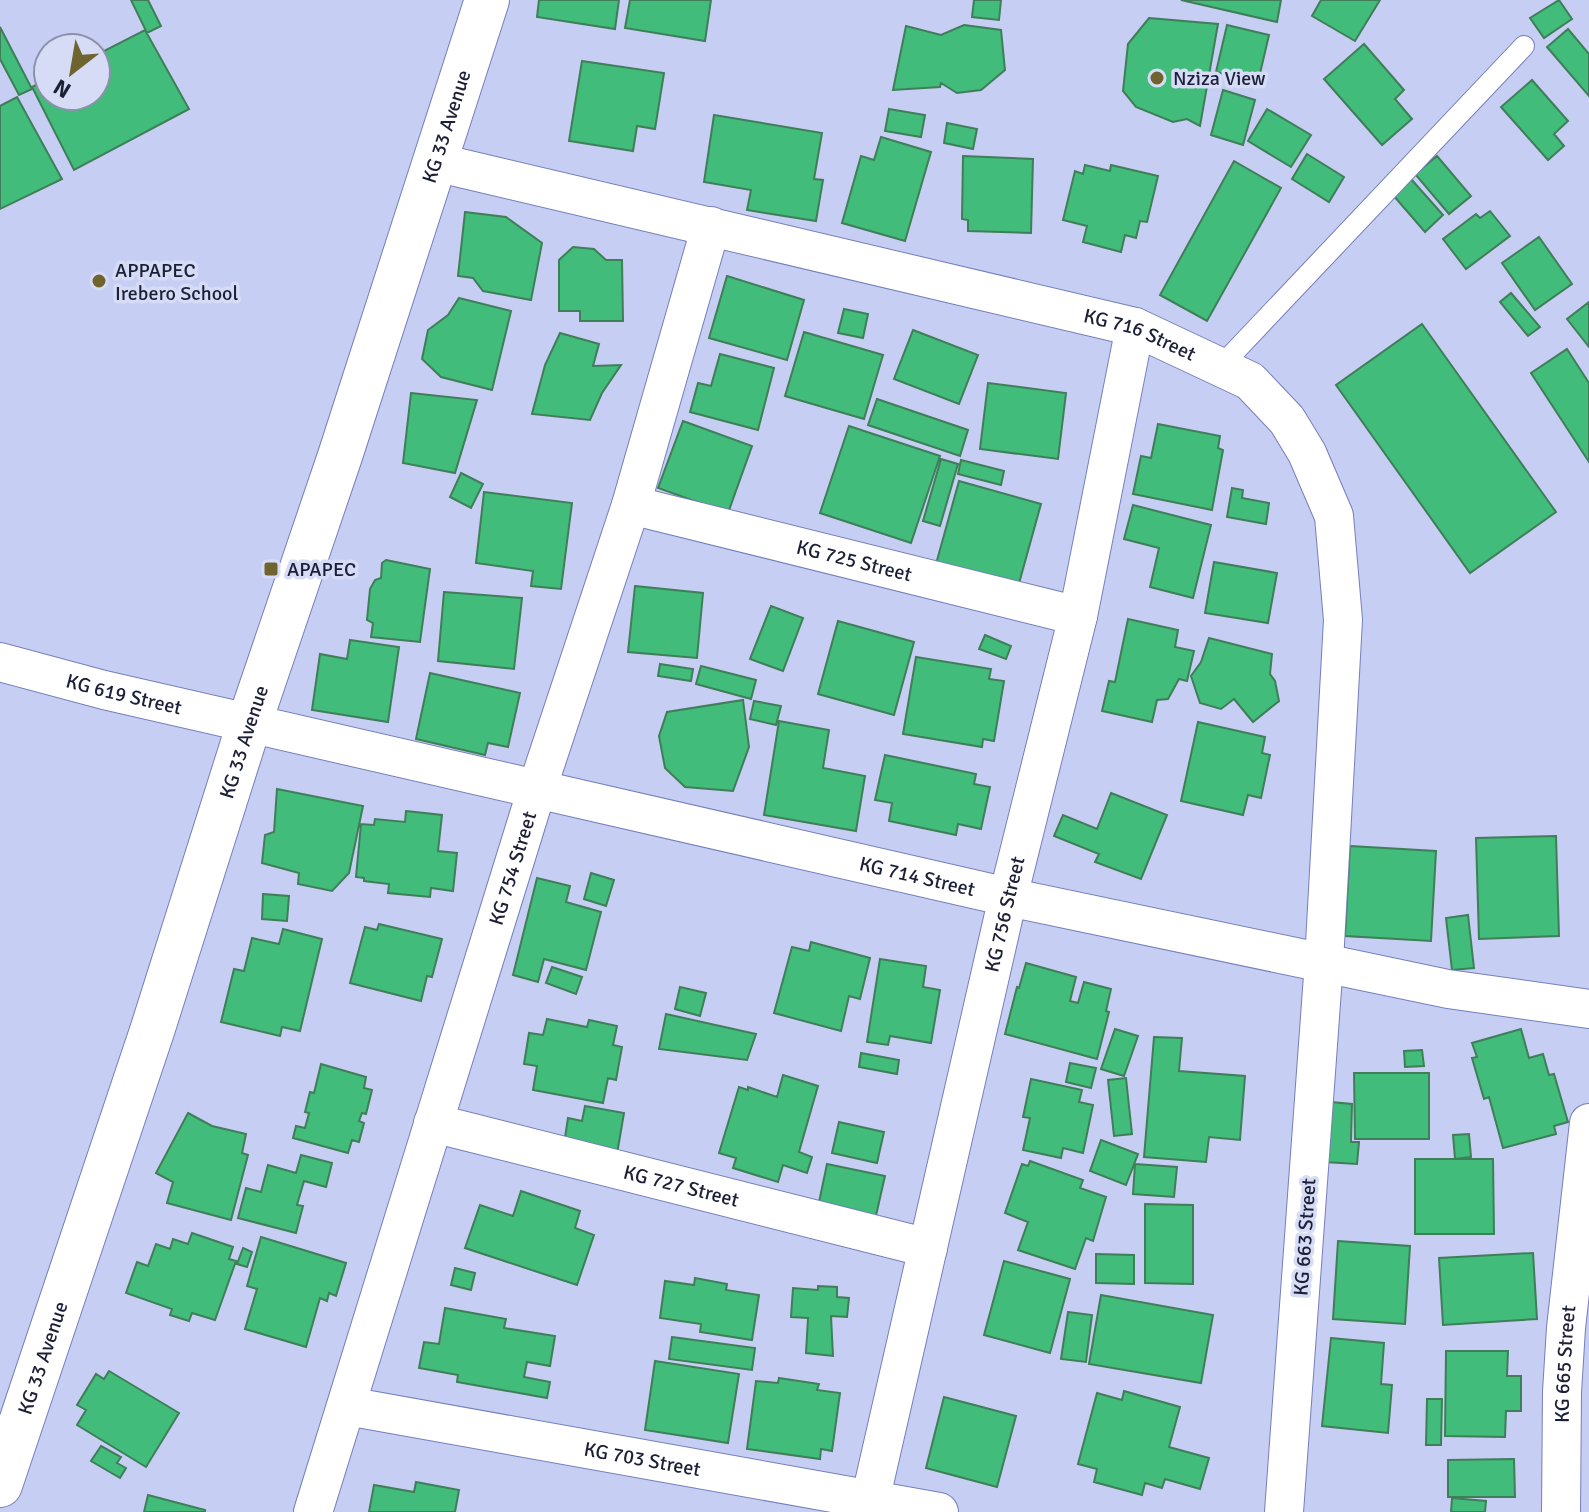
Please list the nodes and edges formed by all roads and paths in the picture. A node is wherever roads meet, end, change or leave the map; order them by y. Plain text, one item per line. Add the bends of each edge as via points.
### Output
1 (487, 0) edge
2 (1524, 46) dead end
3 (435, 162) junction
4 (711, 226) junction
5 (1135, 327) junction
6 (1221, 366) junction
7 (631, 505) junction
8 (1078, 616) junction
9 (0, 662) edge
10 (250, 721) junction
11 (537, 789) junction
12 (1008, 897) junction
13 (1324, 962) junction
14 (1589, 1009) edge
15 (433, 1123) junction
16 (1589, 1123) edge
17 (928, 1248) junction
18 (347, 1406) junction
19 (0, 1485) edge
20 (870, 1501) junction
21 (313, 1512) edge
22 (939, 1512) edge
23 (1284, 1512) edge
24 (1561, 1512) edge

1 - 3 main road, KG 33 Avenue
2 - 6 lane
3 - 4 street, KG 716 Street
3 - 10 main road, KG 33 Avenue
4 - 5 street, KG 716 Street
4 - 7 street, KG 754 Street
5 - 6 street, KG 716 Street
5 - 8 street, KG 756 Street
6 - 13 street, KG 716 Street via 1250,381 1287,420 1334,516 1343,620
7 - 8 street, KG 725 Street
7 - 11 street, KG 754 Street
8 - 12 street, KG 756 Street
9 - 10 street, KG 619 Street
10 - 11 street, KG 714 Street
10 - 19 main road, KG 33 Avenue
11 - 12 street, KG 714 Street
11 - 15 street, KG 754 Street
12 - 13 street, KG 714 Street
12 - 17 street, KG 756 Street
13 - 14 street, KG 714 Street via 1448,989
13 - 23 street, KG 663 Street
15 - 17 street, KG 727 Street
15 - 18 street, KG 754 Street
16 - 24 street, KG 665 Street via 1566,1328
17 - 20 street, KG 756 Street
18 - 20 street, KG 703 Street
18 - 21 street, KG 754 Street
20 - 22 street, KG 703 Street

